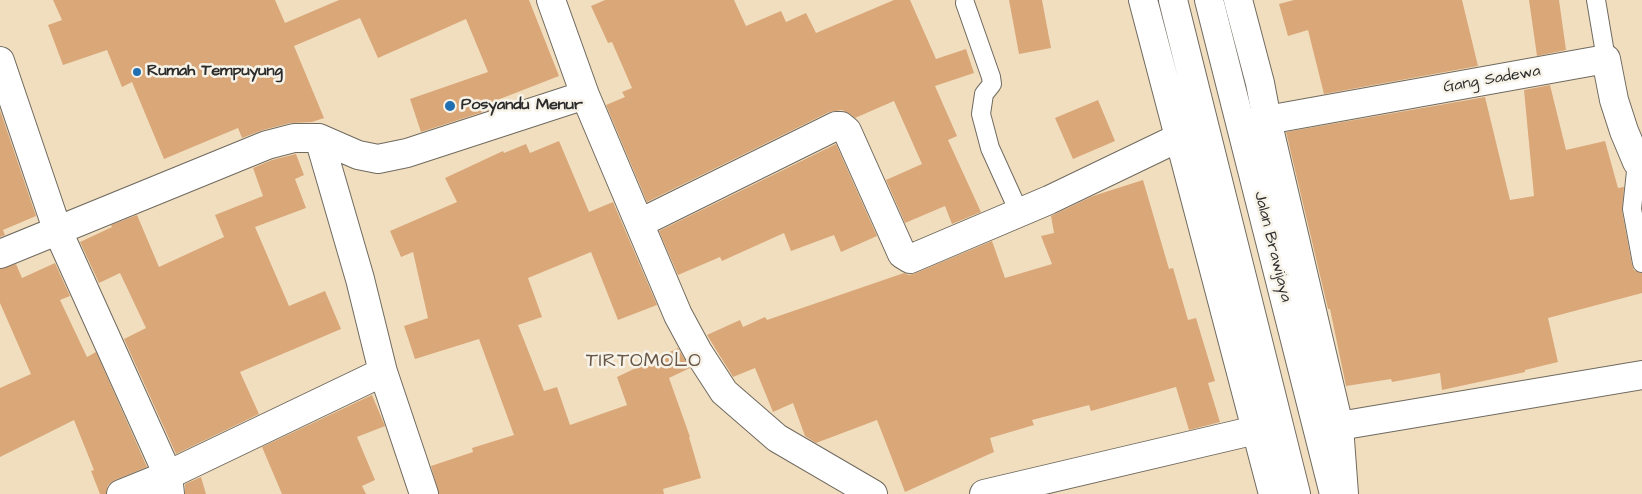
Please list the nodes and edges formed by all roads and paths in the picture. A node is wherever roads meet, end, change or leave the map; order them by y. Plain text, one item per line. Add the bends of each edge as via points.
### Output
1 (552, 0) edge
2 (1142, 0) edge
3 (1173, 0) edge
4 (1209, 0) edge
5 (1238, 0) edge
6 (1596, 0) edge
7 (965, 3) dead end
8 (1606, 59) junction
9 (0, 61) edge
10 (585, 95) junction
11 (1267, 120) junction
12 (319, 138) junction
13 (1178, 138) junction
14 (1640, 162) edge
15 (1019, 212) junction
16 (640, 223) junction
17 (57, 230) junction
18 (0, 254) edge
19 (1642, 263) edge
20 (383, 372) junction
21 (1642, 375) edge
22 (1339, 426) junction
23 (1256, 430) junction
24 (169, 485) edge
25 (121, 494) edge
26 (424, 494) edge
27 (873, 494) edge
28 (984, 494) edge
29 (1272, 494) edge
30 (1296, 494) edge
31 (1334, 494) edge
32 (1344, 494) edge

1 - 10 main road
2 - 13 main road
3 - 30 main road
4 - 31 main road, Jalan Brawijaya
5 - 11 main road
6 - 8 lane
7 - 15 lane via 991,77 992,84 984,94 981,114 990,148
8 - 11 main road, Gang Sadewa
8 - 14 main road via 1624,131
9 - 17 main road
10 - 12 main road via 407,153 378,159 358,155
10 - 16 main road
11 - 22 main road
12 - 17 main road via 294,138 267,144
12 - 20 main road via 360,278
13 - 15 main road
13 - 23 main road
14 - 19 lane via 1632,209
15 - 16 main road via 910,259 905,257 847,131 836,126
16 - 27 main road via 678,315 724,392 777,438
17 - 18 main road
17 - 24 main road
20 - 24 main road
20 - 26 main road
21 - 22 main road
22 - 32 main road
23 - 28 main road
23 - 29 main road
24 - 25 main road

